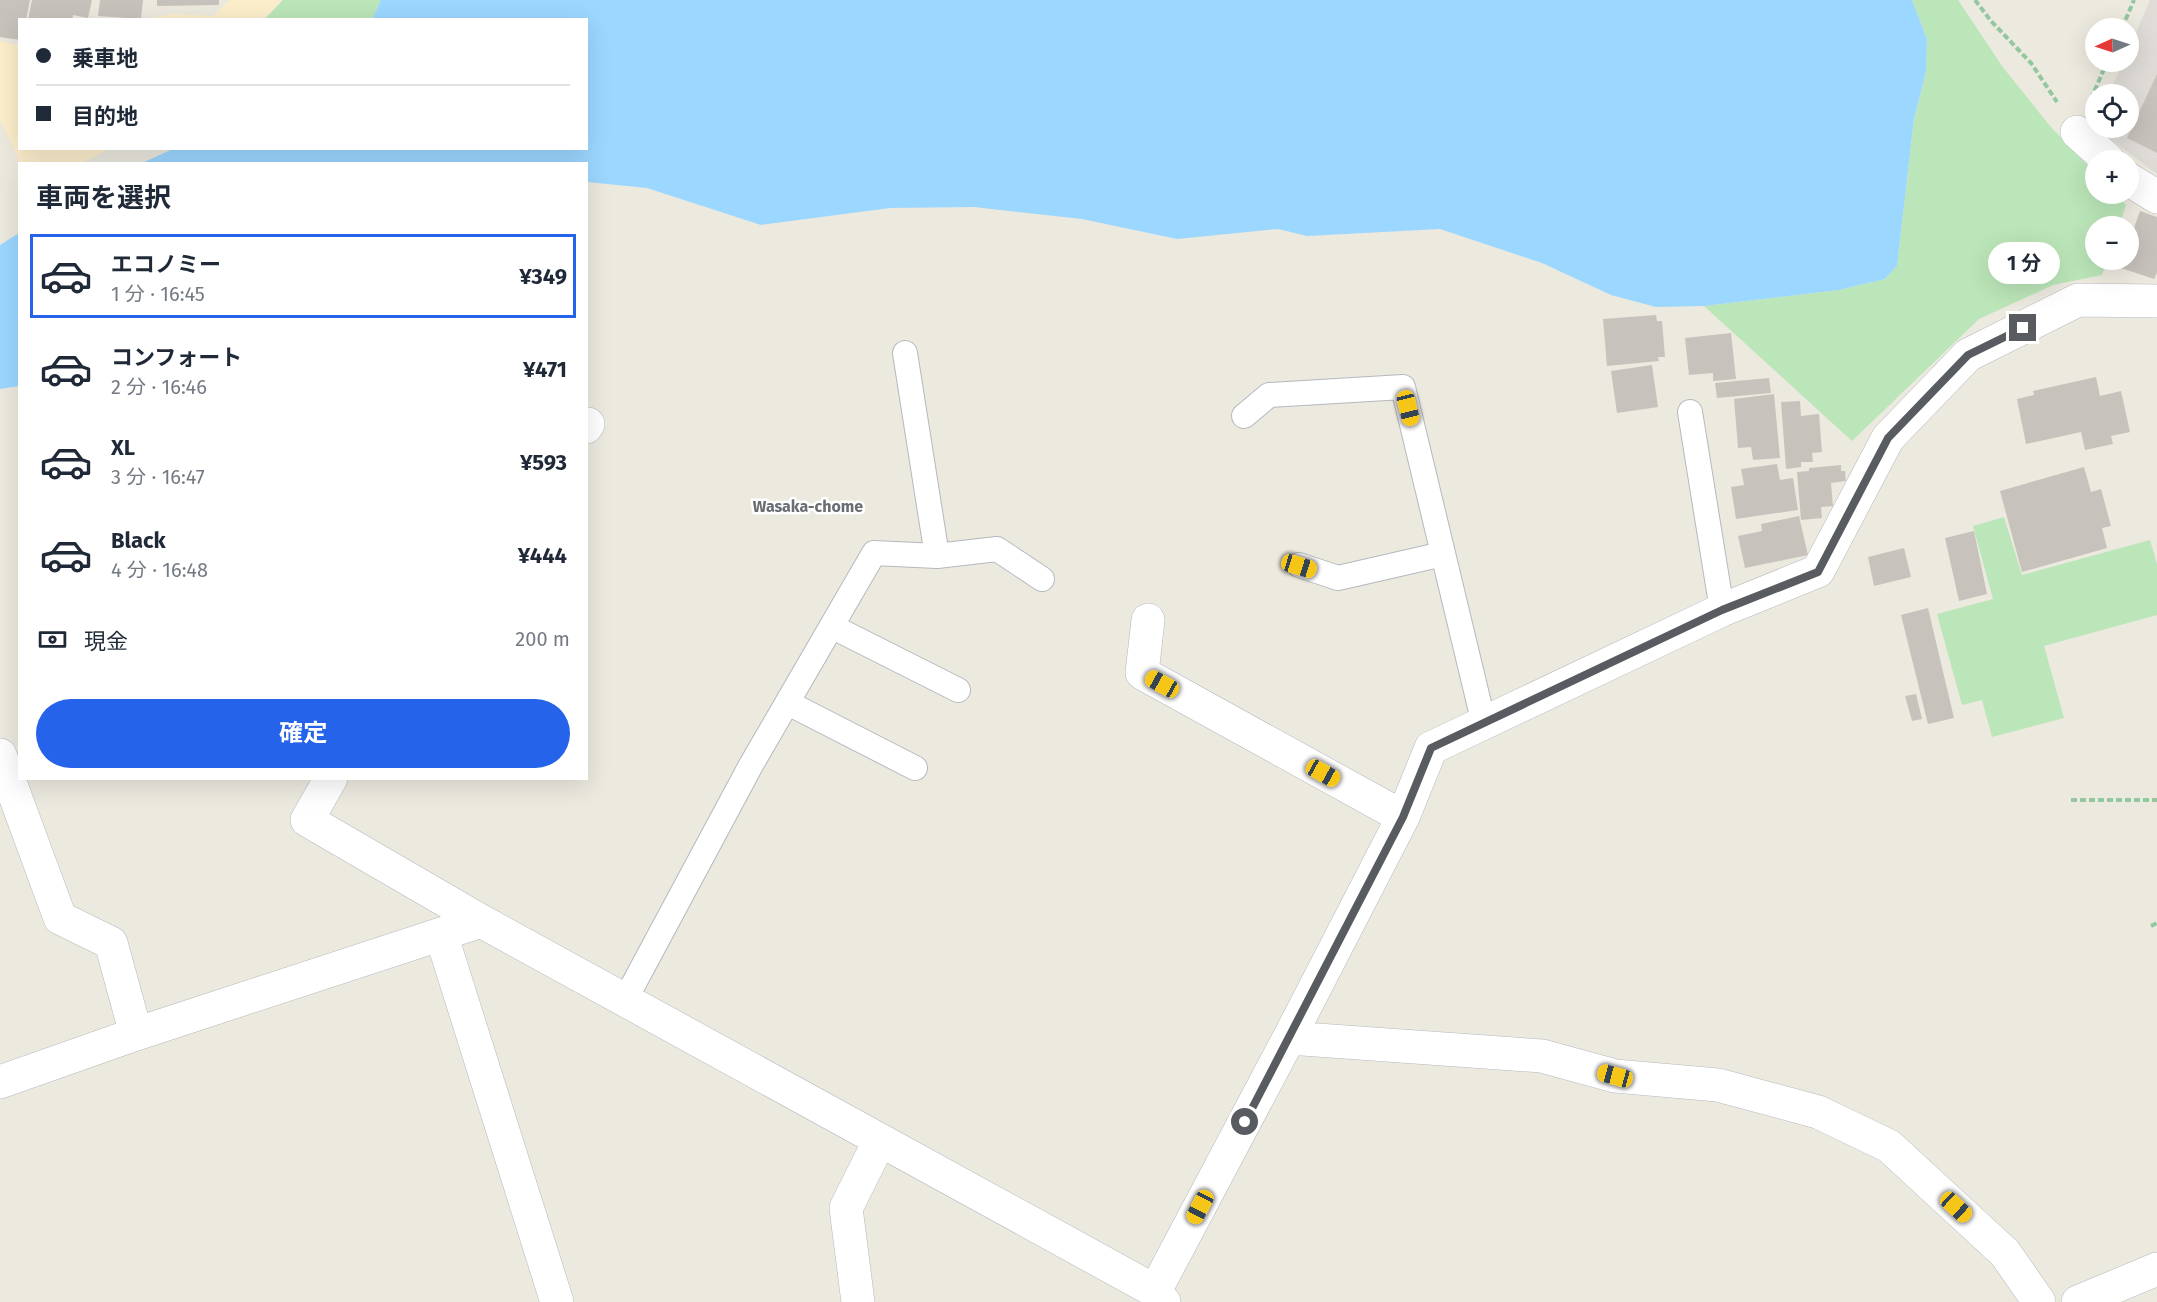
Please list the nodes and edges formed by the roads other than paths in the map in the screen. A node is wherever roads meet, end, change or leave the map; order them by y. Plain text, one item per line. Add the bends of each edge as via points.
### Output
1 (2077, 132) road end
2 (2097, 150) edge
3 (2139, 186) edge
4 (2157, 197) edge
5 (2157, 301) edge
6 (906, 353) dead end
7 (1690, 412) dead end
8 (1244, 416) dead end
9 (1443, 554) junction
10 (936, 556) junction
11 (1299, 566) dead end
12 (1042, 579) dead end
13 (1722, 610) junction
14 (1148, 620) dead end
15 (833, 627) junction
16 (958, 690) dead end
17 (788, 703) junction
18 (1484, 724) junction
19 (0, 755) edge
20 (915, 768) dead end
21 (330, 780) edge
22 (1403, 817) junction
23 (481, 921) junction
24 (441, 934) junction
25 (625, 1000) junction
26 (136, 1034) junction
27 (1289, 1038) junction
28 (0, 1082) edge
29 (880, 1140) junction
30 (2157, 1269) edge
31 (1159, 1297) edge
32 (557, 1302) edge
33 (858, 1302) edge
34 (2039, 1302) edge
35 (2078, 1302) edge

1 - 2 street
3 - 4 street
5 - 13 street via 2078,300 1968,355 1888,438 1818,572
6 - 10 lane
7 - 13 lane
8 - 9 lane via 1269,395 1403,387
9 - 11 lane via 1338,578
9 - 18 lane
10 - 12 lane via 997,549
10 - 15 lane via 874,553
13 - 18 street
14 - 22 street via 1142,673
15 - 16 lane
15 - 17 lane
17 - 20 lane
17 - 25 lane
18 - 22 street via 1431,748
19 - 26 street via 60,918 111,943
21 - 23 street via 307,820
22 - 27 street
23 - 24 street
23 - 25 street
24 - 26 street
24 - 32 street
25 - 29 street
26 - 28 street
27 - 31 street
27 - 34 street via 1542,1056 1615,1076 1718,1085 1818,1112 1889,1146 2006,1253
29 - 31 street
29 - 33 street via 846,1208
30 - 35 street

